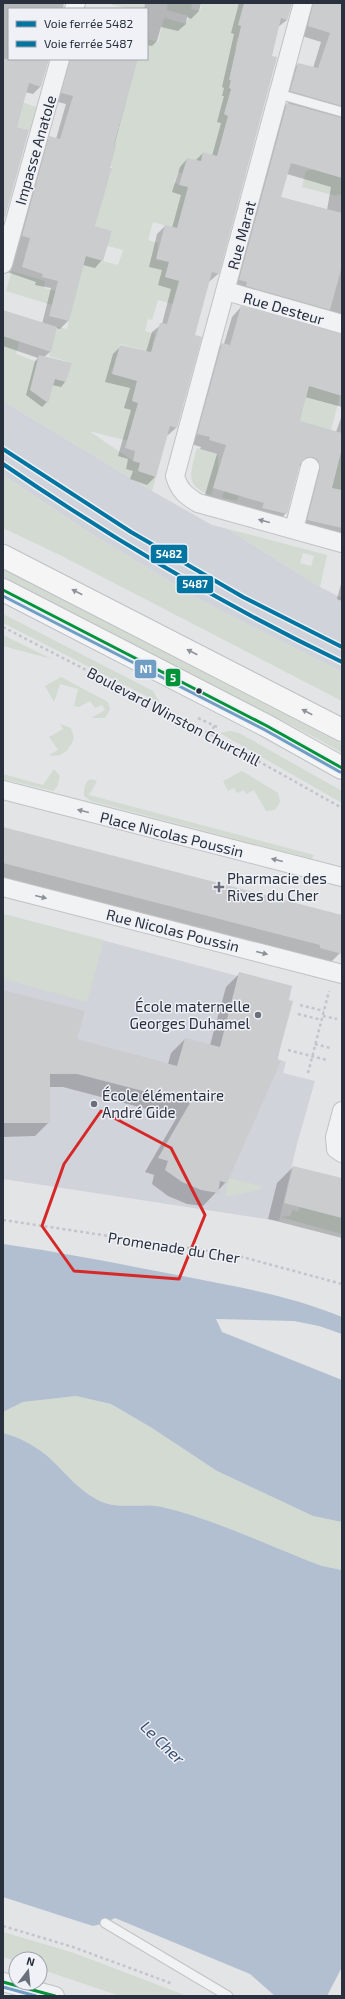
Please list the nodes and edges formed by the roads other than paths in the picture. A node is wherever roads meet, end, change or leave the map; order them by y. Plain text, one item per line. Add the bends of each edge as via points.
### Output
1 (303, 3) edge
2 (60, 60) edge
3 (279, 94) junction
4 (342, 112) edge
5 (3, 264) edge
6 (226, 291) junction
7 (342, 324) edge
8 (310, 468) dead end
9 (294, 529) junction
10 (342, 543) edge
11 (3, 556) edge
12 (3, 590) edge
13 (342, 730) edge
14 (342, 768) edge
15 (3, 790) edge
16 (342, 877) edge
17 (3, 887) edge
18 (336, 981) edge
19 (342, 1111) edge
20 (342, 1153) edge
21 (105, 1923) dead end
22 (3, 1982) edge
23 (55, 1996) edge
24 (228, 1996) edge

1 - 3 street, Rue Marat
2 - 5 street, Impasse Anatole
3 - 4 lane
3 - 6 street, Rue Marat
6 - 7 street, Rue Desteur
9 -> 6 street, Rue Marat via 198,503 185,495 175,476
8 - 9 street
9 - 10 street
13 -> 11 main road
12 - 14 main road via 267,726
16 -> 15 street, Place Nicolas Poussin
17 -> 18 street, Rue Nicolas Poussin
19 - 20 street via 335,1137 336,1149
21 - 24 lane
22 - 23 street

